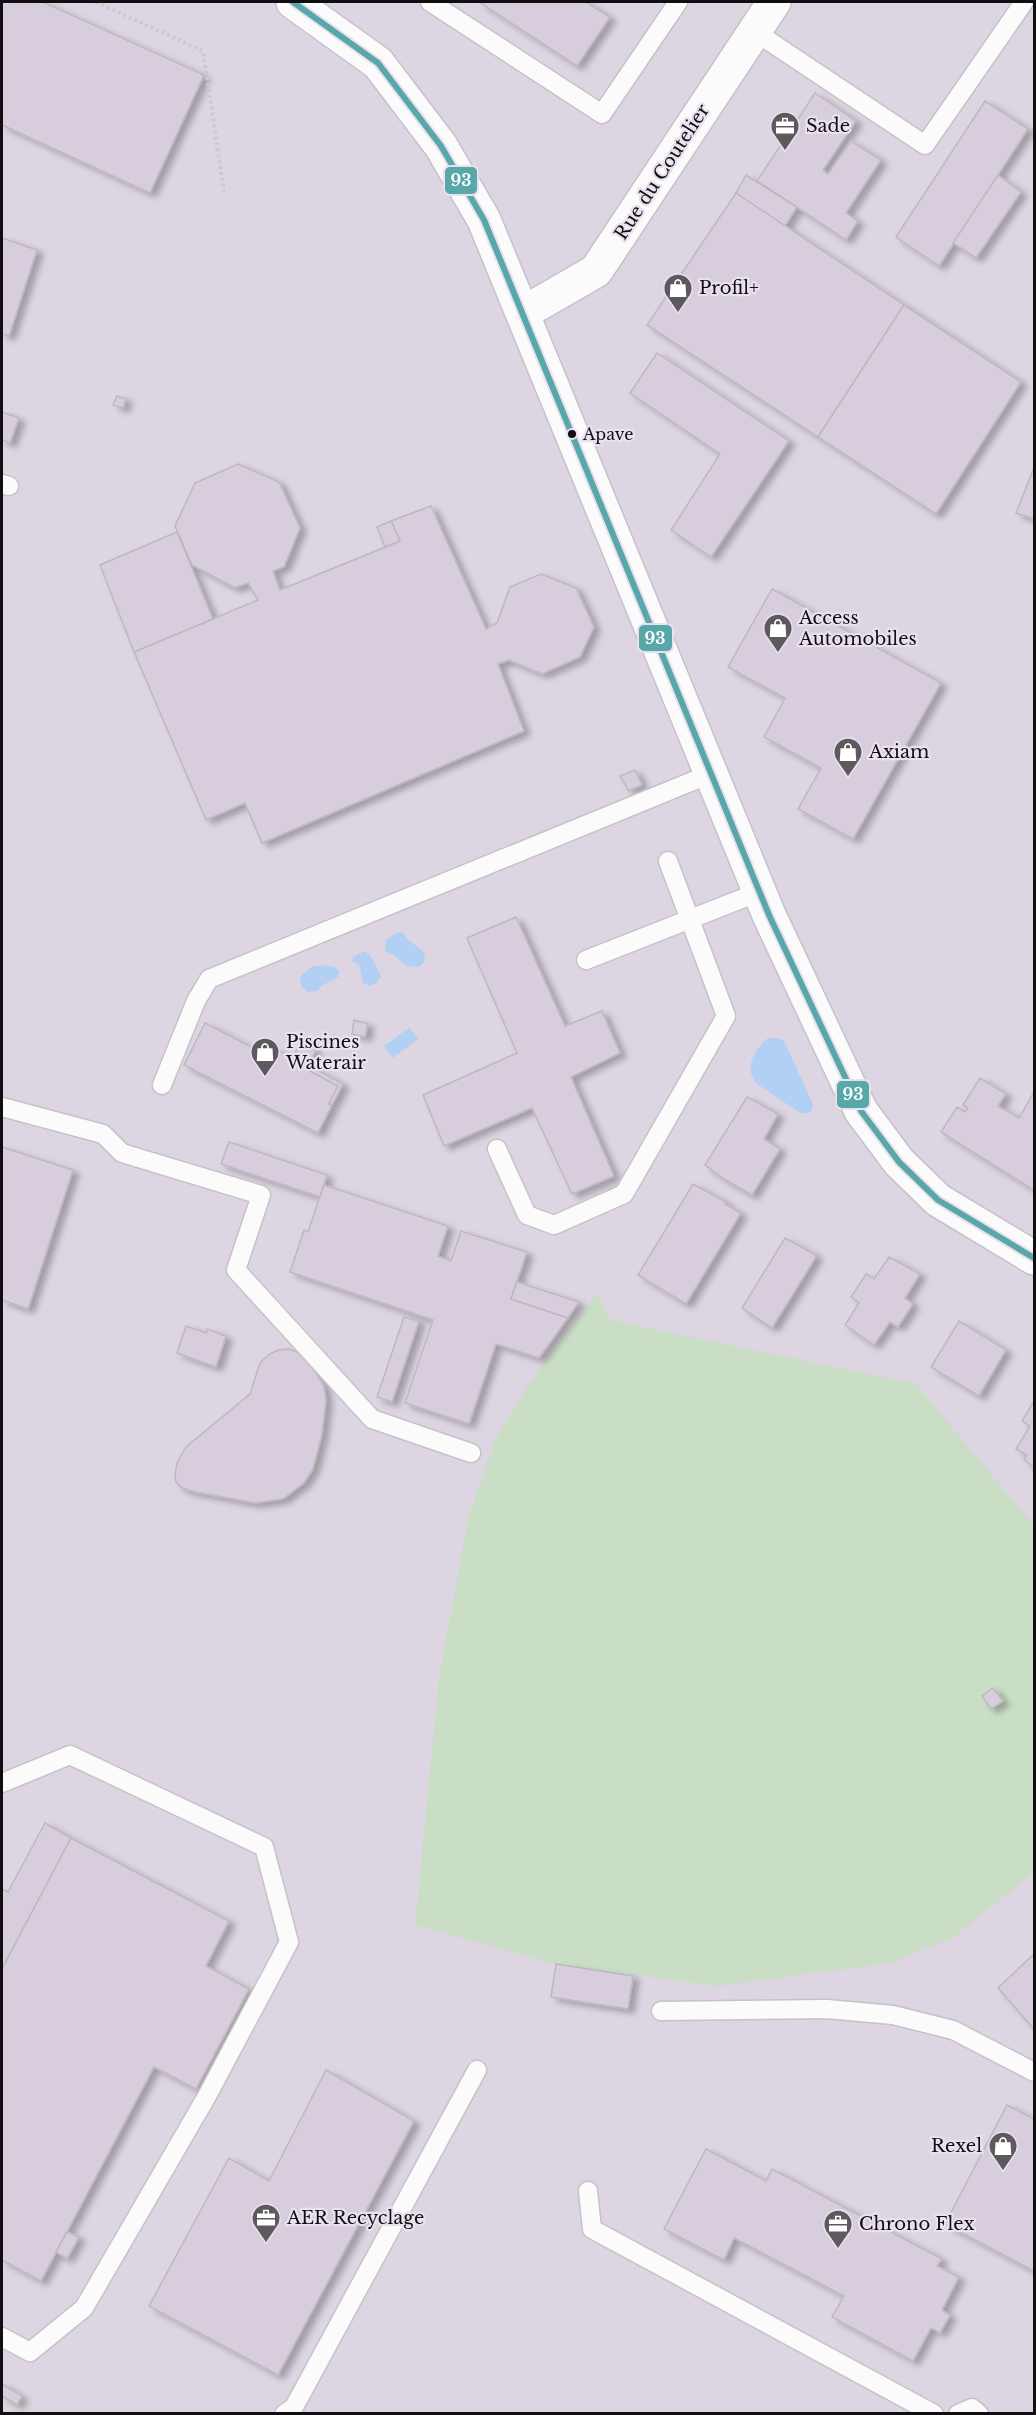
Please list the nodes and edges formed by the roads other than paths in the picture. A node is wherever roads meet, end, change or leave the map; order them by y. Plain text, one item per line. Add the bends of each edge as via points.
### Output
1 (293, 2) edge
2 (430, 2) edge
3 (678, 2) edge
4 (774, 2) edge
5 (1024, 2) edge
6 (754, 31) junction
7 (523, 313) junction
8 (710, 774) junction
9 (668, 861) dead end
10 (759, 892) junction
11 (691, 918) junction
12 (586, 960) dead end
13 (162, 1085) dead end
14 (2, 1107) edge
15 (497, 1149) dead end
16 (1035, 1257) edge
17 (471, 1453) dead end
18 (2, 1783) edge
19 (662, 2011) dead end
20 (477, 2070) dead end
21 (1035, 2072) edge
22 (588, 2191) dead end
23 (2, 2337) edge
24 (284, 2414) edge
25 (934, 2414) edge
26 (958, 2414) edge
27 (979, 2414) edge

1 - 7 street via 378,63 441,146 484,220
2 - 3 lane via 603,114
4 - 6 street, Rue du Coutelier
5 - 6 lane via 925,145
6 - 7 street, Rue du Coutelier via 596,272
7 - 8 street
8 - 10 street
8 - 13 lane via 208,979
9 - 11 lane
10 - 11 lane
10 - 16 street via 861,1111 899,1162 938,1200
11 - 12 lane
11 - 15 lane via 726,1016 624,1194 554,1225 528,1215
14 - 17 lane via 103,1134 122,1153 261,1195 236,1270 372,1419
18 - 23 lane via 70,1755 264,1847 289,1942 207,2096 84,2308 30,2352
19 - 21 lane via 827,2009 893,2015 952,2030
20 - 24 lane via 294,2407
22 - 25 lane via 592,2229
26 - 27 lane via 972,2408

